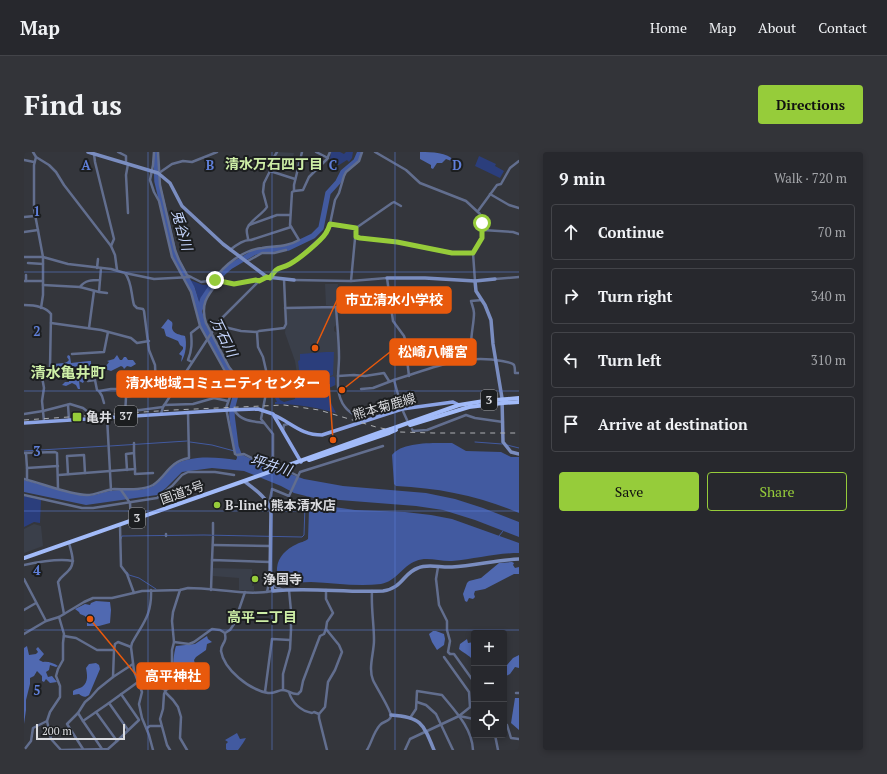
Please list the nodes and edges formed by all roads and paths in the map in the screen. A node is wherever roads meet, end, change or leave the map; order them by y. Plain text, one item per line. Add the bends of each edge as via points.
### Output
1 (33, 152) edge
2 (88, 152) edge
3 (118, 152) edge
4 (154, 152) edge
5 (158, 152) edge
6 (217, 152) edge
7 (277, 152) edge
8 (302, 152) edge
9 (316, 152) edge
10 (330, 152) edge
11 (362, 152) edge
12 (375, 152) edge
13 (94, 154) junction
14 (36, 157) junction
15 (328, 158) junction
16 (24, 160) edge
17 (519, 161) edge
18 (34, 162) junction
19 (127, 163) junction
20 (270, 171) junction
21 (156, 172) junction
22 (295, 179) junction
23 (294, 191) junction
24 (490, 194) junction
25 (400, 206) dead end
26 (519, 208) edge
27 (478, 211) junction
28 (128, 213) dead end
29 (290, 215) junction
30 (35, 216) junction
31 (24, 217) edge
32 (330, 224) junction
33 (249, 226) junction
34 (291, 226) junction
35 (356, 228) junction
36 (38, 230) junction
37 (482, 230) junction
38 (24, 232) edge
39 (519, 234) edge
40 (356, 237) junction
41 (248, 240) junction
42 (112, 246) junction
43 (230, 250) junction
44 (286, 250) dead end
45 (473, 253) junction
46 (24, 257) edge
47 (43, 257) junction
48 (240, 258) junction
49 (98, 259) dead end
50 (245, 262) junction
51 (28, 263) dead end
52 (43, 264) junction
53 (97, 268) junction
54 (101, 268) junction
55 (117, 270) junction
56 (125, 273) junction
57 (26, 275) dead end
58 (519, 276) edge
59 (269, 277) junction
60 (187, 278) junction
61 (387, 278) junction
62 (284, 279) junction
63 (495, 279) joint
64 (100, 280) junction
65 (294, 280) joint
66 (25, 281) edge
67 (43, 281) junction
68 (216, 281) junction
69 (259, 281) junction
70 (351, 281) junction
71 (475, 281) junction
72 (43, 285) junction
73 (80, 287) junction
74 (94, 291) junction
75 (99, 292) junction
76 (106, 293) dead end
77 (482, 300) junction
78 (24, 305) edge
79 (41, 308) junction
80 (285, 308) junction
81 (52, 323) junction
82 (216, 325) junction
83 (200, 326) junction
84 (90, 328) junction
85 (108, 332) junction
86 (257, 332) junction
87 (211, 333) junction
88 (207, 339) junction
89 (149, 342) junction
90 (72, 354) dead end
91 (475, 359) junction
92 (496, 360) junction
93 (192, 362) junction
94 (519, 373) edge
95 (338, 376) junction
96 (409, 376) junction
97 (183, 378) junction
98 (394, 380) junction
99 (88, 381) dead end
100 (389, 381) junction
101 (156, 382) junction
102 (232, 388) junction
103 (361, 389) dead end
104 (99, 391) junction
105 (174, 391) junction
106 (232, 394) junction
107 (126, 397) junction
108 (519, 398) edge
109 (502, 400) junction
110 (228, 401) junction
111 (519, 402) edge
112 (104, 403) dead end
113 (68, 405) junction
114 (459, 405) junction
115 (163, 406) junction
116 (402, 409) junction
117 (227, 410) junction
118 (234, 410) junction
119 (263, 410) junction
120 (43, 411) junction
121 (188, 412) junction
122 (24, 414) edge
123 (125, 414) junction
124 (161, 414) junction
125 (273, 414) junction
126 (107, 417) junction
127 (93, 418) junction
128 (69, 420) junction
129 (407, 420) dead end
130 (365, 421) junction
131 (44, 422) junction
132 (503, 422) junction
133 (24, 423) edge
134 (264, 423) junction
135 (289, 424) junction
136 (412, 428) dead end
137 (283, 431) junction
138 (390, 431) junction
139 (134, 443) dead end
140 (383, 446) dead end
141 (25, 453) edge
142 (134, 453) junction
143 (519, 454) edge
144 (301, 462) junction
145 (58, 466) junction
146 (275, 467) junction
147 (27, 468) junction
148 (135, 469) junction
149 (127, 470) junction
150 (110, 471) junction
151 (288, 471) tunnel mouth
152 (302, 471) junction
153 (85, 473) junction
154 (153, 473) dead end
155 (68, 474) junction
156 (58, 475) junction
157 (234, 475) dead end
158 (298, 478) junction
159 (25, 479) edge
160 (244, 482) junction
161 (58, 488) junction
162 (110, 490) junction
163 (122, 491) junction
164 (24, 495) edge
165 (129, 502) junction
166 (269, 504) junction
167 (131, 521) junction
168 (214, 523) dead end
169 (120, 524) junction
170 (68, 543) junction
171 (213, 545) junction
172 (271, 546) junction
173 (24, 558) edge
174 (519, 559) edge
175 (212, 560) junction
176 (73, 561) junction
177 (270, 562) junction
178 (24, 565) edge
179 (438, 567) junction
180 (270, 577) junction
181 (24, 579) edge
182 (152, 590) junction
183 (180, 590) junction
184 (211, 590) junction
185 (283, 590) junction
186 (289, 590) junction
187 (326, 590) junction
188 (273, 591) junction
189 (372, 591) junction
190 (245, 592) junction
191 (267, 592) junction
192 (134, 593) junction
193 (36, 603) junction
194 (24, 610) edge
195 (64, 614) junction
196 (59, 617) junction
197 (46, 621) junction
198 (326, 628) junction
199 (24, 634) edge
200 (225, 634) junction
201 (64, 636) junction
202 (290, 640) junction
203 (174, 642) junction
204 (132, 647) junction
205 (114, 650) junction
206 (444, 657) dead end
207 (133, 664) junction
208 (113, 677) junction
209 (471, 678) edge
210 (139, 683) junction
211 (283, 690) junction
212 (165, 691) junction
213 (265, 692) junction
214 (289, 692) junction
215 (121, 694) junction
216 (416, 702) junction
217 (109, 703) junction
218 (470, 707) joint
219 (96, 712) junction
220 (78, 713) junction
221 (319, 714) junction
222 (391, 715) junction
223 (459, 716) junction
224 (410, 718) junction
225 (471, 718) edge
226 (140, 719) junction
227 (46, 721) junction
228 (83, 721) junction
229 (441, 724) junction
230 (507, 725) edge
231 (161, 726) junction
232 (147, 728) junction
233 (128, 730) junction
234 (426, 731) junction
235 (496, 738) edge
236 (519, 739) edge
237 (117, 741) junction
238 (83, 749) junction
239 (102, 749) junction
240 (24, 750) edge
241 (153, 750) edge
242 (170, 750) edge
243 (187, 750) edge
244 (327, 750) edge
245 (369, 750) edge
246 (405, 750) edge
247 (434, 750) edge
248 (453, 750) edge
249 (474, 750) edge
250 (498, 750) edge

1 - 14 street
2 - 13 street
3 - 19 street via 126,156
4 - 21 street
5 - 21 street
6 - 21 street via 192,162 172,164
7 - 20 street via 271,162
8 - 22 street
9 - 15 street
10 - 15 street
11 - 32 street via 359,161 344,176
12 - 27 street via 406,170 420,183 463,199
13 - 19 street
13 - 42 street via 114,239
14 - 18 street
14 - 42 street via 56,172
15 - 23 street via 309,177 303,190
16 - 18 street
17 - 24 street via 510,168 502,184 497,185
18 - 30 street
19 - 21 street
19 - 28 street
20 - 22 street
20 - 33 street via 263,191 267,207
21 - 43 street via 170,183 182,206
21 - 60 street via 177,256
21 - 60 street via 150,180 159,201 172,257
22 - 23 street
23 - 29 street
24 - 26 street
24 - 27 street
25 - 35 street via 392,203
27 - 37 street
29 - 33 street via 277,215
29 - 34 street
30 - 31 street
30 - 36 street
32 - 35 street
32 - 59 street via 326,233 297,259 275,270
33 - 41 street via 246,230
34 - 41 street
34 - 48 street via 299,240 282,246 256,249
35 - 40 street
36 - 38 street
36 - 47 street
37 - 39 street
37 - 45 street via 482,238
40 - 45 street via 452,253
40 - 70 street
41 - 43 street
42 - 55 street
43 - 48 street
44 - 50 street via 262,253
45 - 71 street
46 - 47 street
47 - 52 street
47 - 53 street
48 - 50 street
48 - 68 street via 225,266
49 - 53 street
50 - 59 street
51 - 52 street
52 - 67 street
53 - 54 street
54 - 55 street
54 - 64 street
55 - 56 street
56 - 60 street via 154,279
56 - 89 street via 128,276 134,305 144,311
57 - 66 street
58 - 63 street
59 - 62 street
59 - 69 street
60 - 68 street via 201,282
60 - 83 street
61 - 70 street
61 - 71 street
61 - 96 street via 393,321 406,342
62 - 65 street
62 - 80 street
63 - 71 street
64 - 73 street via 85,282
64 - 75 street
65 - 70 street
66 - 67 street
67 - 72 street
68 - 69 street via 234,284
68 - 87 street via 204,302 204,316
69 - 82 street
71 - 77 street via 476,291
72 - 73 street
72 - 79 street
73 - 74 street
74 - 75 street
74 - 84 street
75 - 76 street
77 - 91 street via 471,301 474,312 471,345
77 - 92 street via 491,320
78 - 79 street
79 - 81 street via 50,312
80 - 86 street via 284,328
80 - 95 street via 336,308
81 - 84 street
81 - 120 street via 50,368 42,377
82 - 86 street
82 - 87 street
83 - 88 street
83 - 93 street via 191,333 191,354 188,360
84 - 85 street
85 - 89 street via 132,338 137,343
85 - 90 street via 104,352
86 - 119 street via 258,347 268,379
87 - 88 street
87 - 106 street via 237,378 240,389
88 - 93 street
88 - 102 street via 229,377
89 - 101 street
91 - 92 street
91 - 96 street via 454,361
92 - 94 street via 512,363 516,373
92 - 109 street
93 - 97 street
95 - 100 street via 384,373
95 - 130 street via 338,391 344,406
96 - 98 street
97 - 101 street
97 - 105 street
98 - 100 street
98 - 116 street
99 - 104 street via 95,380
100 - 103 street via 373,388
101 - 107 street via 154,389
102 - 105 street
102 - 106 street
104 - 107 street via 121,389
104 - 112 street
105 - 115 street
106 - 110 street
107 - 123 street
108 - 109 highway, 国道3号 / 3
109 - 111 highway, 国道3号 / 3
109 - 114 highway, 国道3号 / 3
109 - 132 street
109 - 138 highway, 国道3号 / 3, bridge via 460,409
110 - 115 street via 214,398 193,404
110 - 117 street
113 - 120 street
113 - 127 street via 83,408
113 - 128 street
114 - 116 main road, 熊本菊鹿線 / 37 via 453,402
114 - 138 highway, 国道3号 / 3
115 - 123 street
115 - 124 street
116 - 129 street
116 - 130 main road, 熊本菊鹿線 / 37
117 - 118 main road, 熊本菊鹿線 / 37
117 - 121 main road, 熊本菊鹿線 / 37
117 - 146 street via 235,453
118 - 119 main road, 熊本菊鹿線 / 37
118 - 134 street via 238,416 247,420
119 - 125 main road, 熊本菊鹿線 / 37
119 - 134 street via 261,419
120 - 122 street
120 - 131 street
121 - 124 main road, 熊本菊鹿線 / 37
121 - 163 street via 189,458 172,466 153,485
123 - 124 main road, 熊本菊鹿線 / 37
123 - 126 main road, 熊本菊鹿線 / 37
125 - 135 main road, 熊本菊鹿線 / 37
125 - 137 main road
126 - 127 main road, 熊本菊鹿線 / 37
126 - 150 street
127 - 128 main road, 熊本菊鹿線 / 37
128 - 131 main road, 熊本菊鹿線 / 37
130 - 135 main road, 熊本菊鹿線 / 37 via 322,435 307,433
131 - 133 main road, 熊本菊鹿線 / 37
132 - 136 street via 466,415 427,430 414,431
132 - 143 street via 504,443 511,452
134 - 146 street via 273,434
135 - 137 street via 284,426
137 - 144 main road
138 - 144 highway, 国道3号 / 3 via 336,452
138 - 144 highway, 国道3号 / 3, bridge
139 - 142 street
140 - 152 street
141 - 145 street via 55,452
141 - 147 street
142 - 148 street
142 - 149 street via 126,454
144 - 146 highway, 国道3号 / 3
144 - 152 street
145 - 147 street
145 - 156 street
146 - 160 highway, 国道3号 / 3
147 - 159 street
148 - 149 street
148 - 154 street via 135,474
149 - 150 street
150 - 153 street
150 - 162 street
151 - 158 street
152 - 158 street
153 - 155 street
153 - 155 street via 84,455 67,456
155 - 156 street
156 - 161 street
157 - 165 street via 188,472 157,498
158 - 166 street via 290,496 272,489
159 - 161 street
160 - 166 street
160 - 167 highway, 国道3号 / 3
161 - 162 street via 86,495
162 - 163 street
163 - 165 street
164 - 165 street via 82,508
165 - 167 street
166 - 172 street via 272,515
167 - 169 highway, 国道3号 / 3
168 - 171 street
169 - 170 highway, 国道3号 / 3
169 - 192 street via 121,566
170 - 173 highway, 国道3号 / 3
170 - 176 street
171 - 172 street
171 - 175 street
172 - 177 street
174 - 179 street via 449,568
175 - 177 street
175 - 184 street
176 - 178 street
176 - 195 street via 70,569 58,582
177 - 180 street
179 - 189 street via 418,567 394,588
179 - 209 street via 436,579 439,605 447,618 450,641 448,652 454,654
180 - 185 street via 274,585
180 - 188 street
180 - 191 street
181 - 193 street
182 - 183 street
182 - 192 street
182 - 204 street via 149,612
183 - 184 street
183 - 203 street via 173,612
184 - 190 street
185 - 186 street
185 - 188 street
186 - 187 street
186 - 202 street
187 - 189 street
187 - 198 street via 326,599 333,613
188 - 191 street
189 - 222 street via 372,675
190 - 191 street
190 - 200 street via 234,624
192 - 195 street via 112,598 93,598
193 - 194 street
193 - 197 street
195 - 196 street
196 - 197 street
196 - 201 street
197 - 199 street
198 - 214 street via 319,639 301,691 298,694
198 - 221 street via 342,652 336,670 328,682 325,707
200 - 203 street via 214,629 189,644
200 - 213 street via 222,651 227,666 241,679
201 - 205 street via 76,638 97,650
201 - 227 street via 63,660 56,676 60,686 60,697
202 - 211 street via 283,674
202 - 213 street via 272,639
203 - 212 street via 173,685
204 - 205 street via 116,643
204 - 207 street
205 - 208 street
206 - 218 street via 469,692
207 - 208 street
207 - 210 street
208 - 220 street via 85,702
210 - 212 street via 161,687
210 - 215 street
210 - 226 street via 142,692
211 - 213 street
211 - 214 street
212 - 231 street
212 - 243 street via 178,707 181,717 180,738
214 - 221 street via 291,698 304,711
215 - 217 street
215 - 226 street
216 - 223 street via 417,691 442,695
216 - 224 street via 416,709
216 - 229 street via 426,705 436,714
217 - 219 street
217 - 233 street
218 - 223 street
219 - 228 street
219 - 237 street
220 - 228 street
220 - 238 street via 67,724
221 - 244 street
222 - 224 street
222 - 245 street via 375,731
223 - 225 street
223 - 229 street
223 - 249 street via 471,736
224 - 234 street via 422,725
226 - 232 street
226 - 233 street
227 - 238 street via 49,736 58,748
227 - 240 street via 33,728 30,741
228 - 239 street
229 - 234 street
229 - 248 street
230 - 236 street via 511,738
231 - 232 street
231 - 242 street
232 - 241 street
233 - 237 street
234 - 246 street via 410,739
234 - 247 street
235 - 250 street
237 - 239 street via 110,749
238 - 239 street

